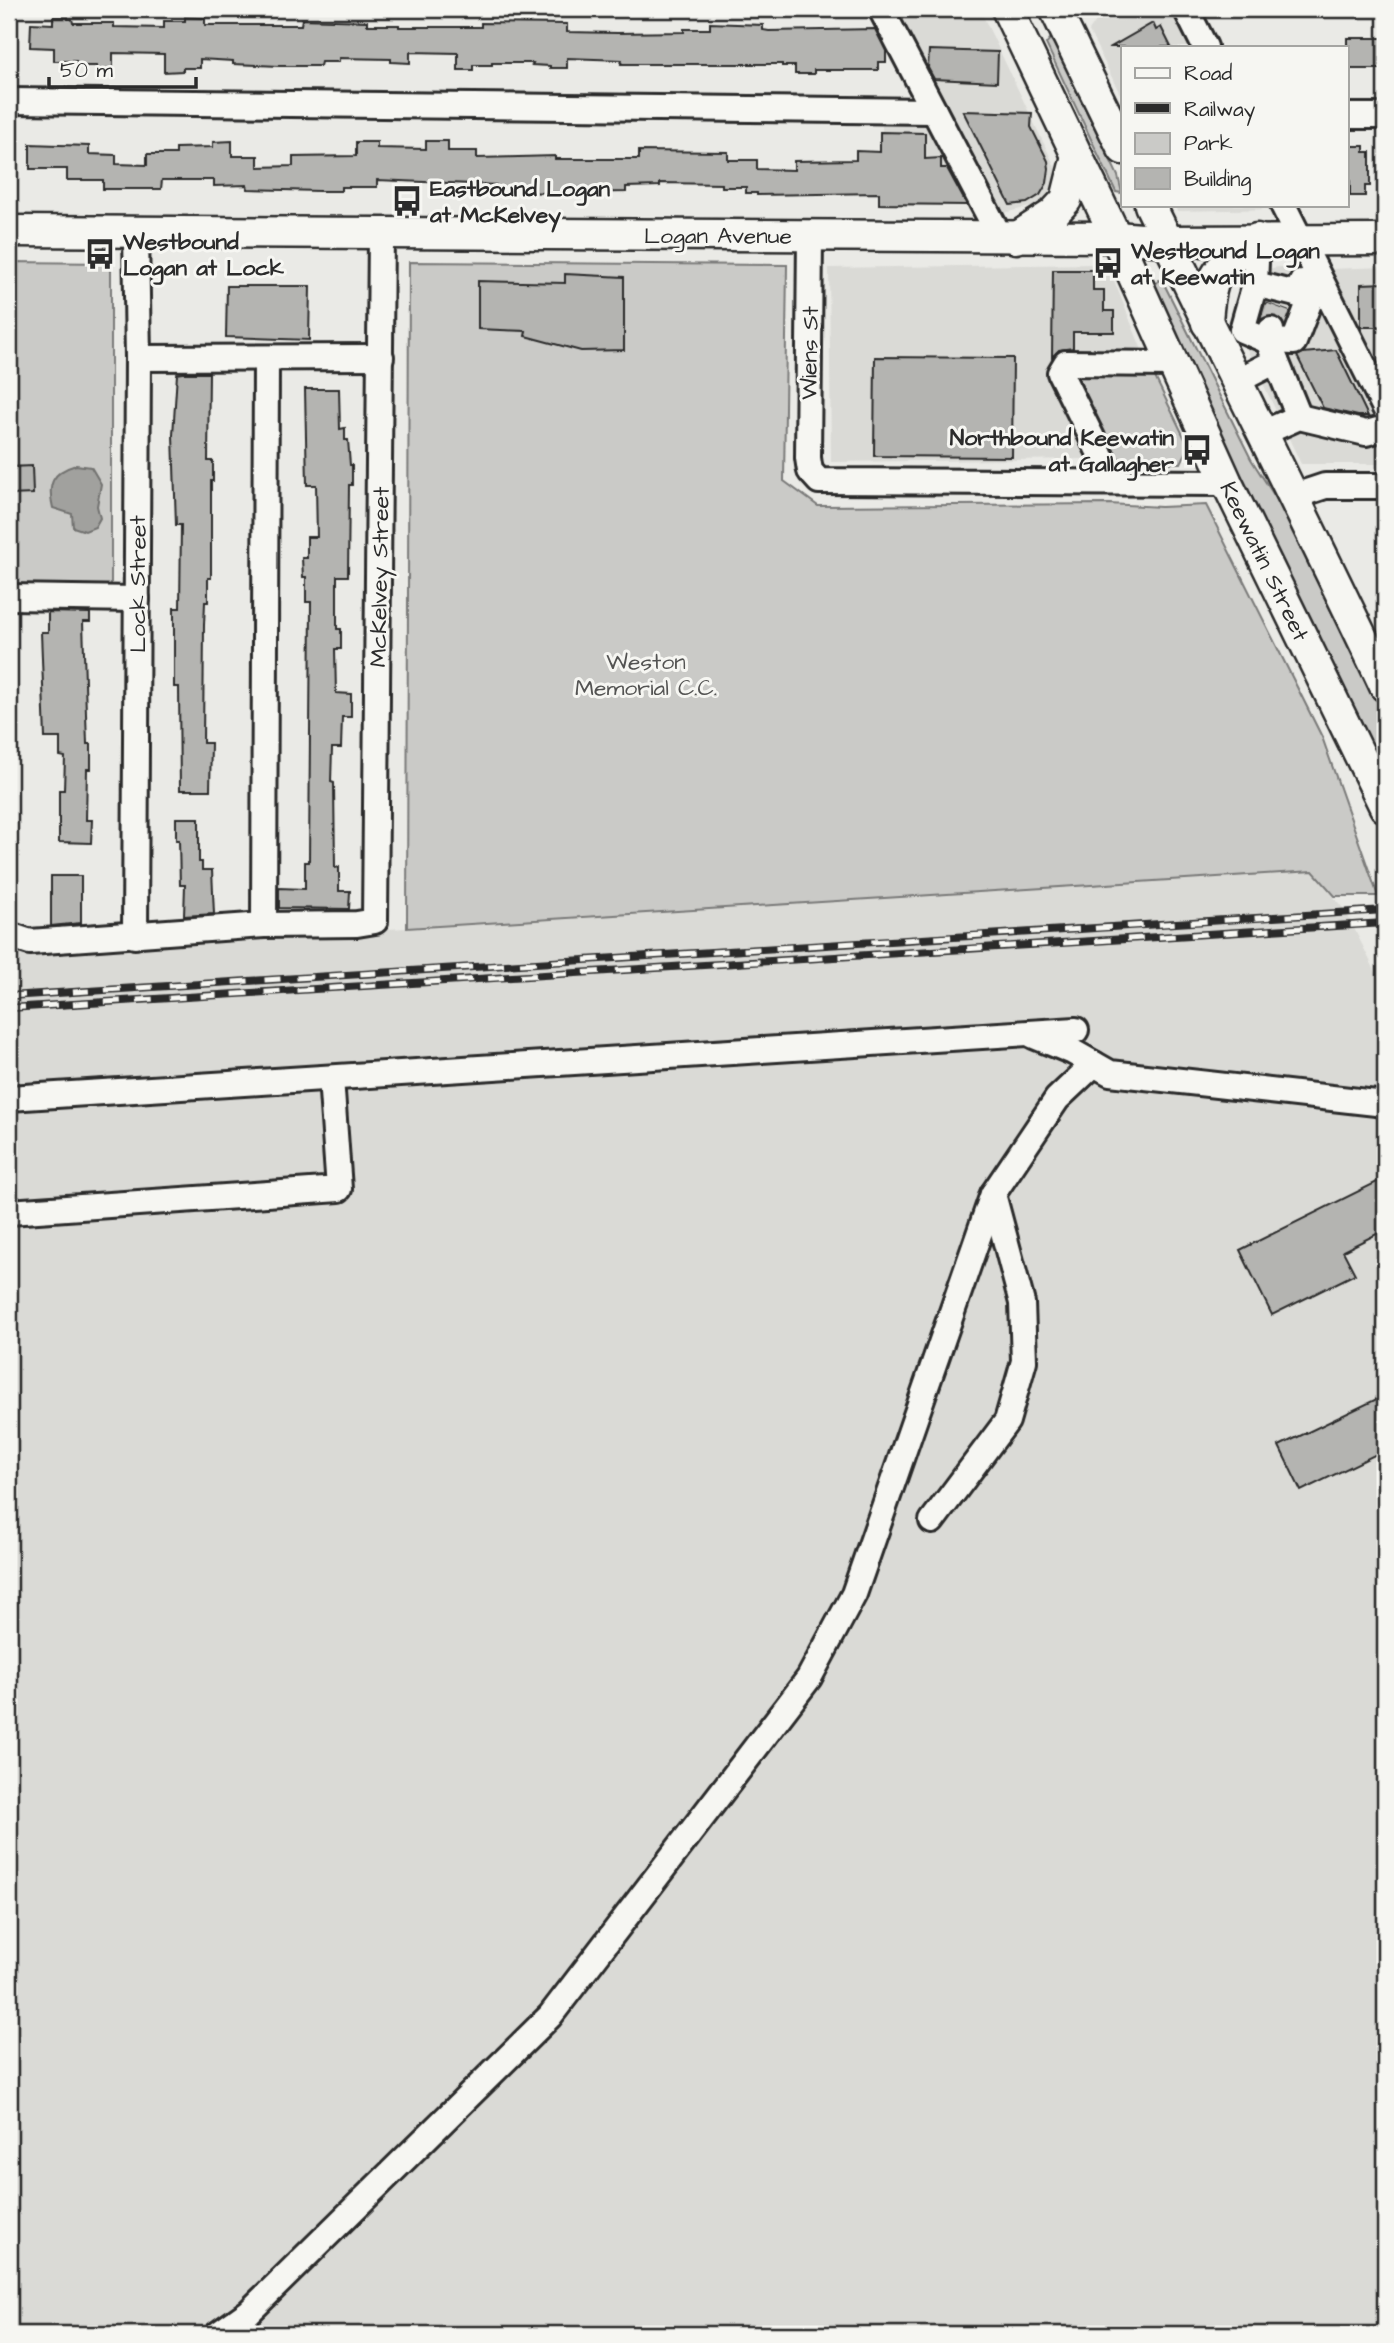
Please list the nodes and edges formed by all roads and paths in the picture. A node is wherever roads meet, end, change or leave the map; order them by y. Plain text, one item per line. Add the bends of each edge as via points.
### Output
1 (881, 9) edge
2 (1007, 9) edge
3 (1055, 9) edge
4 (1186, 9) edge
5 (1204, 46) edge
6 (9, 101) edge
7 (934, 111) junction
8 (1348, 116) edge
9 (1385, 116) edge
10 (1121, 145) edge
11 (1077, 156) junction
12 (1150, 206) edge
13 (1284, 206) edge
14 (9, 231) edge
15 (136, 232) junction
16 (381, 233) junction
17 (810, 236) junction
18 (1116, 237) junction
19 (1008, 238) junction
20 (1257, 239) junction
21 (1385, 240) edge
22 (1167, 241) junction
23 (1306, 249) junction
24 (1255, 284) junction
25 (1279, 321) junction
26 (1207, 323) junction
27 (381, 357) junction
28 (138, 358) junction
29 (266, 358) junction
30 (1173, 364) junction
31 (1376, 370) edge
32 (1237, 382) junction
33 (1385, 408) edge
34 (1299, 417) junction
35 (1385, 428) edge
36 (1263, 433) junction
37 (1114, 482) junction
38 (1227, 483) junction
39 (1385, 486) edge
40 (1295, 496) junction
41 (9, 597) edge
42 (137, 599) junction
43 (1385, 686) edge
44 (1385, 807) edge
45 (264, 925) junction
46 (9, 935) edge
47 (135, 936) junction
48 (1076, 1030) dead end
49 (1027, 1033) junction
50 (1094, 1064) junction
51 (331, 1078) junction
52 (9, 1098) edge
53 (1385, 1104) edge
54 (993, 1194) junction
55 (9, 1212) edge
56 (932, 1521) dead end
57 (218, 2334) edge

1 - 7 street
2 - 11 main road, Keewatin Street
3 - 10 main road
4 - 5 street
6 - 7 street
7 - 19 street
8 - 9 street
11 - 18 main road, Keewatin Street
11 - 19 main road via 1066,200 1053,214
12 - 22 main road
13 - 23 street
14 - 15 main road, Logan Avenue
15 - 16 main road, Logan Avenue
15 - 28 street, Lock Street
16 - 17 main road, Logan Avenue
16 - 27 street, McKelvey Street
17 - 19 main road, Logan Avenue
17 - 37 street, Wiens St via 808,458 810,471 820,481
18 - 19 main road, Logan Avenue
18 - 22 main road, Logan Avenue
18 - 30 main road, Keewatin Street
20 - 22 main road, Logan Avenue
20 - 23 main road, Logan Avenue
20 - 24 street
20 - 26 main road via 1212,281
21 - 23 main road, Logan Avenue
22 - 26 main road
23 - 25 street
23 - 31 street
24 - 25 street
24 - 25 street via 1242,330
25 - 32 street
25 - 34 street
26 - 32 main road
27 - 29 street
27 - 45 street, McKelvey Street via 375,920
28 - 29 street
28 - 42 street, Lock Street
29 - 45 street
30 - 37 street via 1066,363 1059,373
30 - 38 main road, Keewatin Street
31 - 33 street
32 - 36 main road
34 - 35 street via 1366,433
34 - 36 street
36 - 40 main road
37 - 38 street
38 - 44 main road, Keewatin Street
39 - 40 street via 1325,486
40 - 43 main road
41 - 42 street
42 - 47 street, Lock Street
45 - 47 street
46 - 47 street via 30,942
48 - 49 street
49 - 50 street
49 - 51 street
50 - 53 street via 1110,1073
50 - 54 street via 1057,1099
51 - 52 street
51 - 55 street via 339,1189
54 - 56 street via 1022,1303 1024,1361 1007,1421
54 - 57 street via 854,1594 809,1678 550,2016 248,2312

